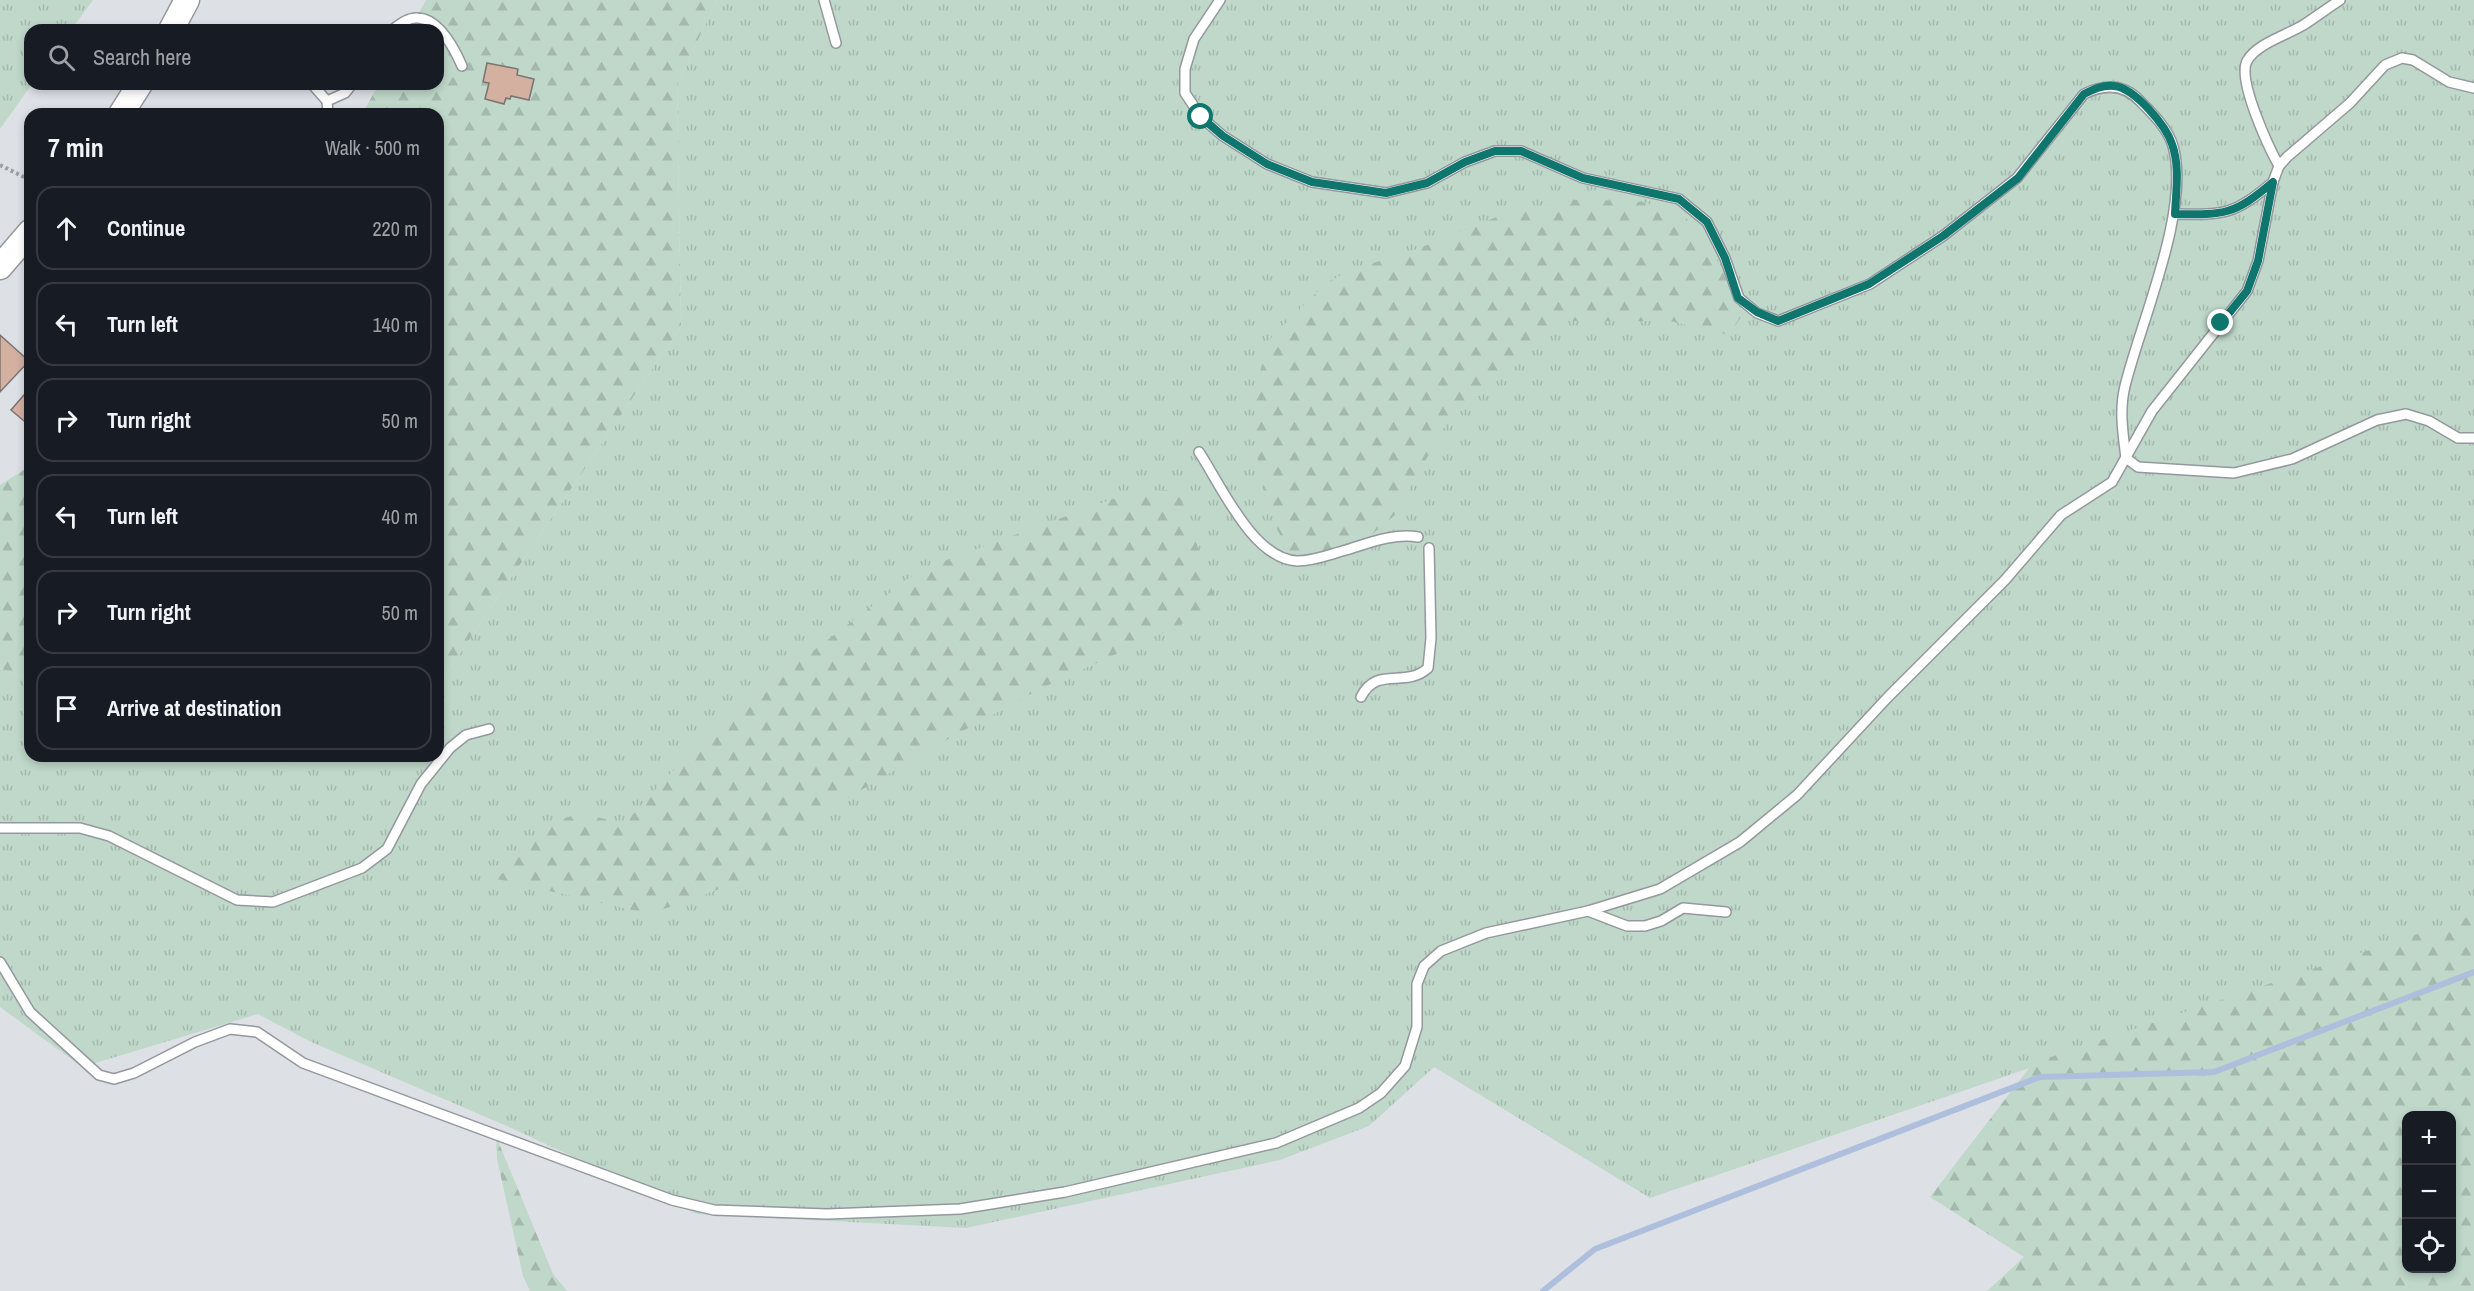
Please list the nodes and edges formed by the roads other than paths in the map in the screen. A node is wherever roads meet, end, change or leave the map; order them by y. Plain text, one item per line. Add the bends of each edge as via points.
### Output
1 (188, 0) edge
2 (824, 0) edge
3 (1220, 0) edge
4 (2340, 0) edge
5 (174, 24) edge
6 (400, 24) edge
7 (429, 24) edge
8 (444, 37) edge
9 (836, 43) dead end
10 (462, 66) dead end
11 (2474, 87) edge
12 (136, 90) edge
13 (317, 90) edge
14 (347, 90) edge
15 (327, 101) junction
16 (125, 108) edge
17 (328, 108) edge
18 (2278, 166) junction
19 (2273, 182) junction
20 (2175, 214) junction
21 (24, 239) edge
22 (0, 267) edge
23 (2474, 438) edge
24 (1199, 452) dead end
25 (2126, 458) junction
26 (1418, 537) dead end
27 (1429, 548) dead end
28 (1361, 697) dead end
29 (489, 729) dead end
30 (444, 755) edge
31 (439, 762) edge
32 (0, 828) edge
33 (1588, 911) junction
34 (1726, 912) dead end
35 (0, 962) edge

1 - 5 street
2 - 9 lane
3 - 20 lane via 1194,39 1185,69 1185,93 1201,117 1267,164 1312,182 1386,193 1427,183 1495,151 1521,151 1583,178 1679,199 1707,222 1725,258 1738,298 1778,321 1869,284 1943,236 2018,178 2084,94 2099,86 2117,86 2137,98 2158,120 2172,143 2177,166
4 - 18 lane via 2263,47 2246,63 2244,74
6 - 7 lane via 417,18
8 - 10 lane
11 - 18 lane via 2449,82 2413,60 2402,58 2385,65 2350,103
12 - 16 street
13 - 15 lane
14 - 15 lane
15 - 17 lane
18 - 19 lane
19 - 20 lane via 2245,206 2219,215
19 - 25 lane via 2258,261 2247,291 2152,411
20 - 25 lane via 2124,388 2121,418
21 - 22 street
23 - 25 lane via 2458,438 2429,421 2406,414 2377,420 2292,459 2234,473 2138,467
24 - 26 lane via 1251,531 1274,554 1286,559 1311,560 1386,538
25 - 33 lane via 2112,482 2061,515 2005,579 1797,795 1740,842 1660,890
27 - 28 lane via 1428,668 1410,679 1375,680
29 - 30 lane via 466,735
31 - 32 lane via 421,784 387,849 362,868 273,902 237,900 109,836 80,828
33 - 34 lane via 1627,926 1645,927 1683,908
33 - 35 lane via 1486,933 1441,951 1424,966 1417,984 1417,1027 1405,1066 1381,1093 1359,1108 1275,1143 1065,1192 960,1209 827,1214 714,1210 672,1200 303,1063 257,1032 230,1029 134,1073 114,1079 99,1075 30,1012

